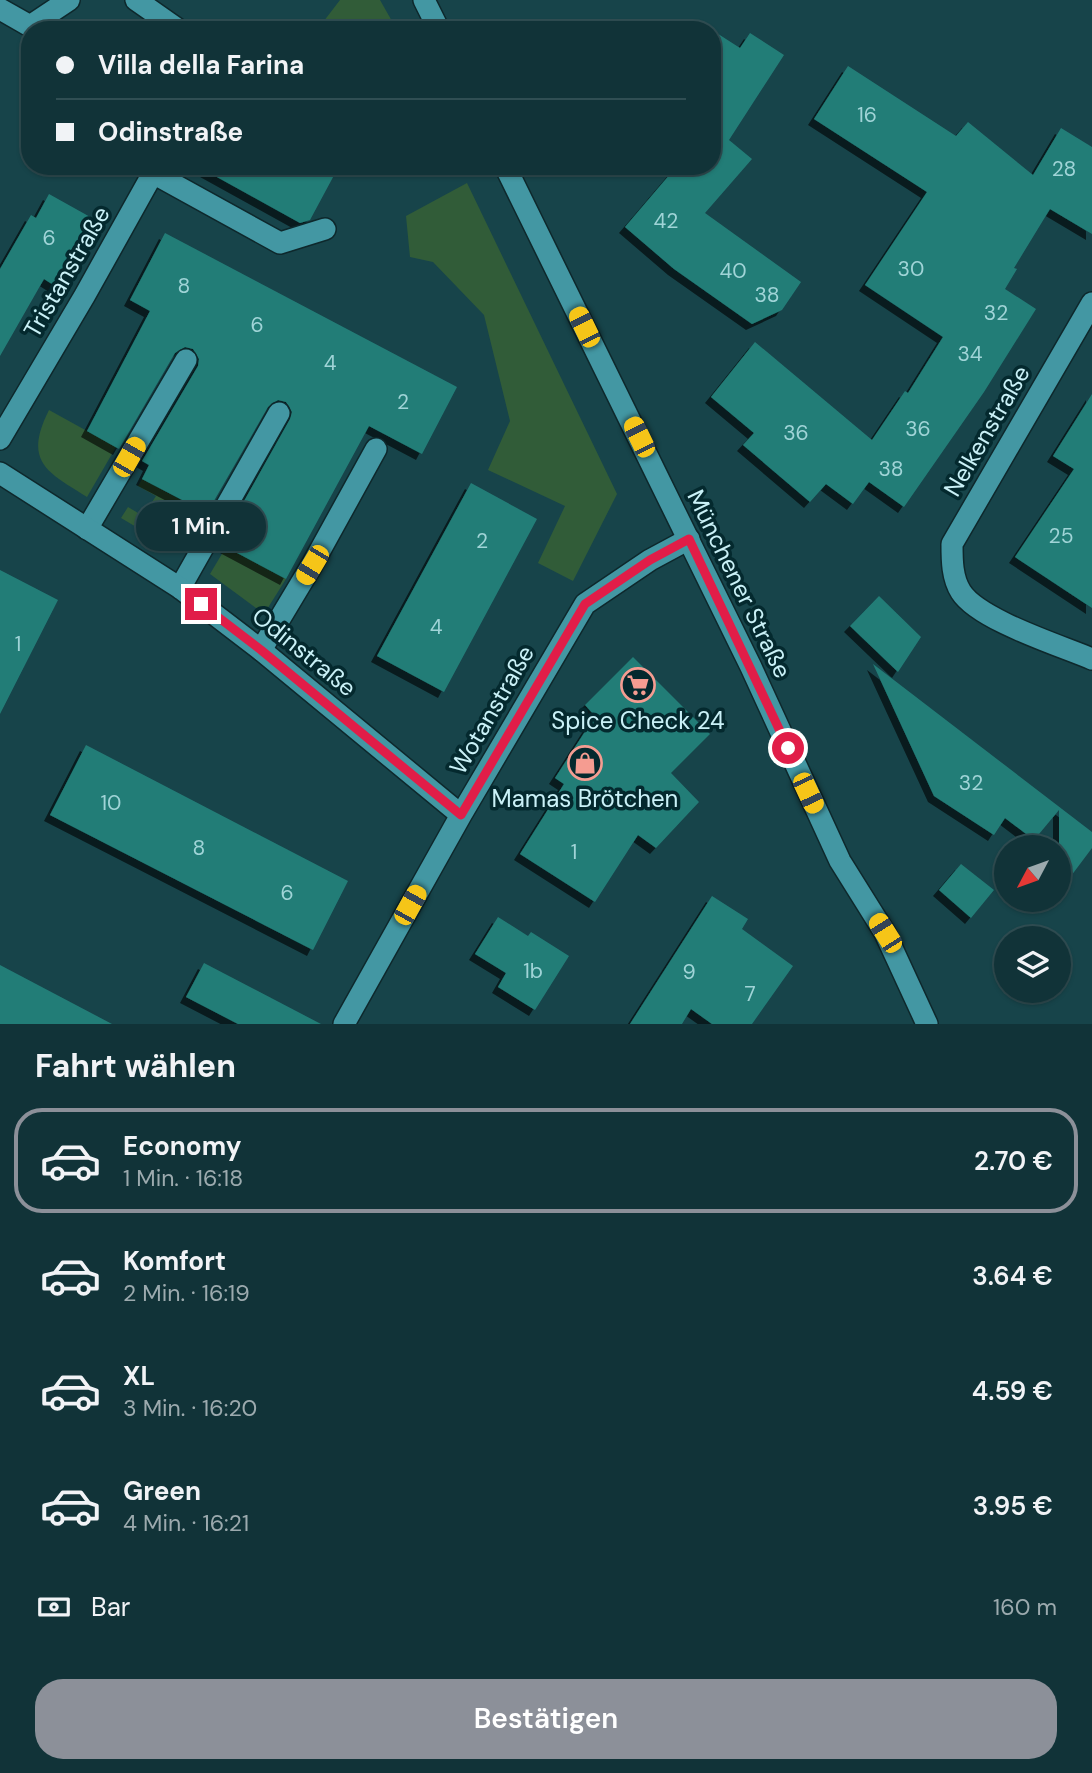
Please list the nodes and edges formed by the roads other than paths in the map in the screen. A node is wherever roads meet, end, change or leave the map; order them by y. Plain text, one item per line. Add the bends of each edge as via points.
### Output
1 (69, 0) edge
2 (136, 0) edge
3 (425, 0) edge
4 (0, 9) edge
5 (21, 21) edge
6 (38, 21) edge
7 (166, 21) edge
8 (435, 21) edge
9 (152, 175) edge
10 (164, 175) edge
11 (509, 175) edge
12 (325, 229) dead end
13 (1092, 303) edge
14 (186, 360) dead end
15 (279, 413) dead end
16 (0, 439) edge
17 (376, 449) dead end
18 (0, 473) edge
19 (87, 529) junction
20 (689, 539) junction
21 (180, 588) junction
22 (261, 650) junction
23 (1092, 659) edge
24 (461, 815) junction
25 (344, 1024) edge
26 (927, 1024) edge

1 - 6 street
2 - 7 street
3 - 8 street
4 - 5 street
9 - 16 street, Tristanstraße
10 - 12 street via 280,243
11 - 20 street, Münchener Straße
13 - 23 street, Nelkenstraße via 952,544 952,566 960,591 978,610
14 - 19 street
15 - 21 street
17 - 22 street
18 - 19 street, Odinstraße
19 - 21 street, Odinstraße
20 - 24 street, Wotanstraße via 585,604
20 - 26 street, Münchener Straße via 840,861 885,933
21 - 22 street, Odinstraße
22 - 24 street, Odinstraße
24 - 25 street, Wotanstraße

